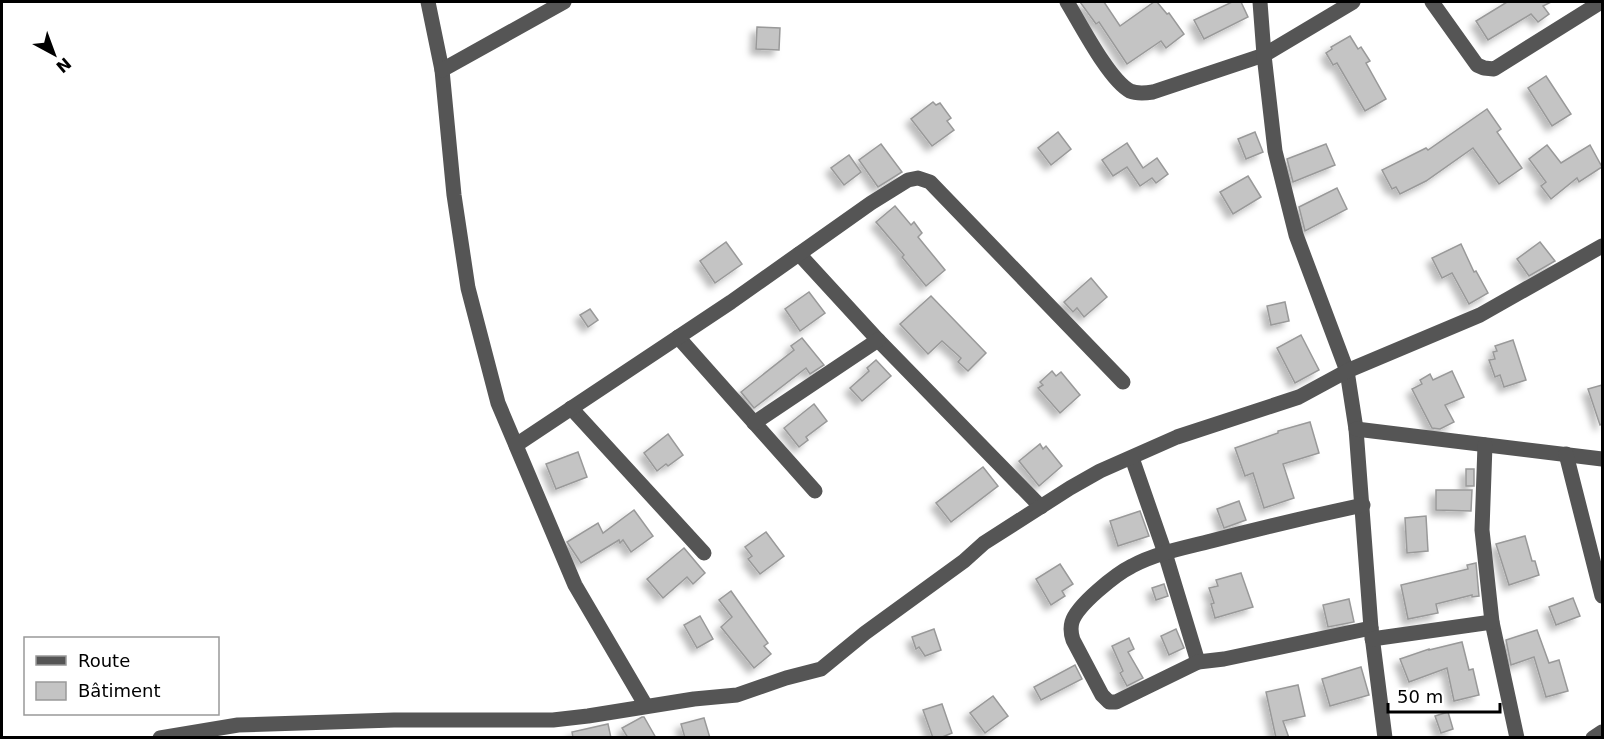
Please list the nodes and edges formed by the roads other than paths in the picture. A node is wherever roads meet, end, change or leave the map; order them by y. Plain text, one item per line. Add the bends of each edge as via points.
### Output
1 (428, 2) edge
2 (564, 2) edge
3 (1067, 2) edge
4 (1260, 2) edge
5 (1353, 2) edge
6 (1431, 2) edge
7 (1601, 2) edge
8 (1264, 56) junction
9 (442, 69) junction
10 (1602, 246) edge
11 (799, 254) junction
12 (678, 337) junction
13 (878, 340) junction
14 (1347, 371) junction
15 (1123, 382) dead end
16 (571, 408) junction
17 (754, 423) junction
18 (1356, 429) junction
19 (516, 445) junction
20 (1485, 445) junction
21 (1566, 454) junction
22 (1132, 458) junction
23 (1602, 459) edge
24 (815, 491) dead end
25 (1363, 505) junction
26 (1041, 507) junction
27 (704, 553) dead end
28 (1165, 553) junction
29 (1602, 596) edge
30 (1492, 622) junction
31 (1372, 634) junction
32 (1198, 662) junction
33 (646, 706) junction
34 (241, 731) edge
35 (1602, 732) edge
36 (160, 738) edge
37 (1385, 738) edge
38 (1517, 738) edge
39 (1593, 738) edge

1 - 9 street
2 - 9 street
3 - 8 street via 1105,63 1130,91 1153,92
4 - 8 street
5 - 8 street
6 - 7 street via 1477,65 1494,69
8 - 14 street via 1275,151 1296,235
9 - 19 street via 468,288 498,403
10 - 14 street via 1480,315
11 - 12 street
11 - 13 street
11 - 15 street via 909,180 930,182
12 - 16 street
12 - 17 street
13 - 17 street
13 - 26 street
14 - 18 street
14 - 22 street via 1299,397 1177,437
16 - 19 street
16 - 27 street
17 - 24 street
18 - 20 street
18 - 25 street
19 - 33 street via 574,585
20 - 21 street
20 - 30 street via 1482,530
21 - 23 street
21 - 29 street
22 - 26 street via 1100,471
22 - 28 street
25 - 28 street
25 - 31 street
26 - 33 street via 984,543 821,669 736,695
28 - 32 street
28 - 32 street via 1132,566 1105,583 1072,620 1073,640 1109,702 1127,698
30 - 31 street
30 - 38 street
31 - 32 street
31 - 37 street
33 - 34 street via 553,720 394,720
34 - 36 street
35 - 39 street

